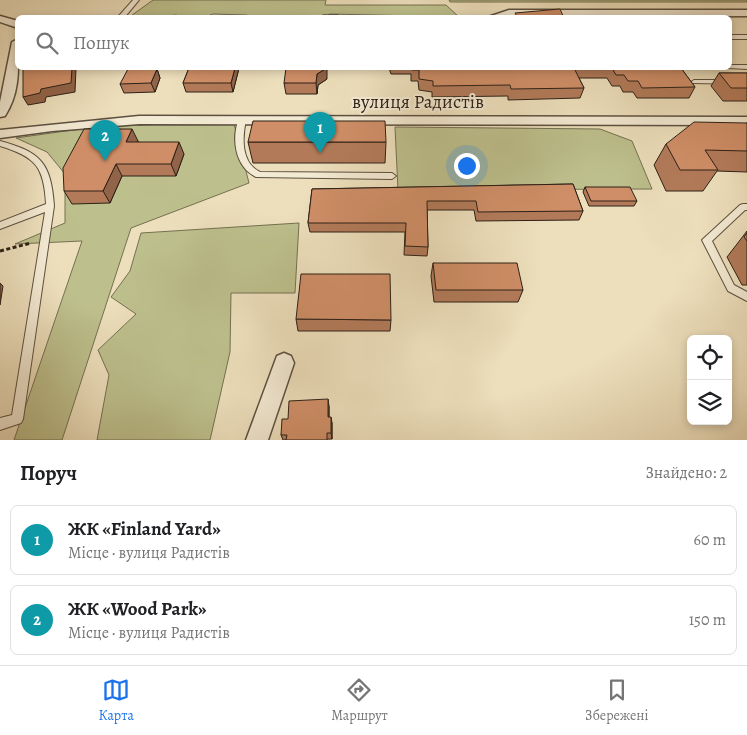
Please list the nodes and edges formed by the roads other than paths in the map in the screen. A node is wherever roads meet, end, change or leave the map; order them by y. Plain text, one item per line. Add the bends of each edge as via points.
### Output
1 (136, 0) edge
2 (747, 13) edge
3 (123, 15) edge
4 (500, 15) edge
5 (0, 19) edge
6 (15, 24) edge
7 (732, 37) edge
8 (747, 37) edge
9 (15, 58) edge
10 (732, 67) edge
11 (747, 67) edge
12 (694, 82) edge
13 (747, 82) edge
14 (0, 113) edge
15 (242, 120) junction
16 (747, 121) edge
17 (0, 134) edge
18 (0, 143) edge
19 (392, 176) dead end
20 (50, 206) junction
21 (747, 207) edge
22 (0, 226) edge
23 (747, 297) edge
24 (284, 363) dead end
25 (0, 424) edge
26 (257, 440) edge

1 - 3 lane
2 - 4 street via 509,12
5 - 6 street
7 - 8 lane
9 - 14 street via 7,101
10 - 11 lane
12 - 13 lane
15 - 16 street, вулиця Радистів
15 - 17 street, вулиця Радистів via 139,120
15 - 19 lane via 238,133 244,164 259,175
18 - 20 lane via 35,157 47,172
20 - 22 lane
20 - 25 lane via 17,419
21 - 23 lane via 743,207 707,240 731,288
24 - 26 street

